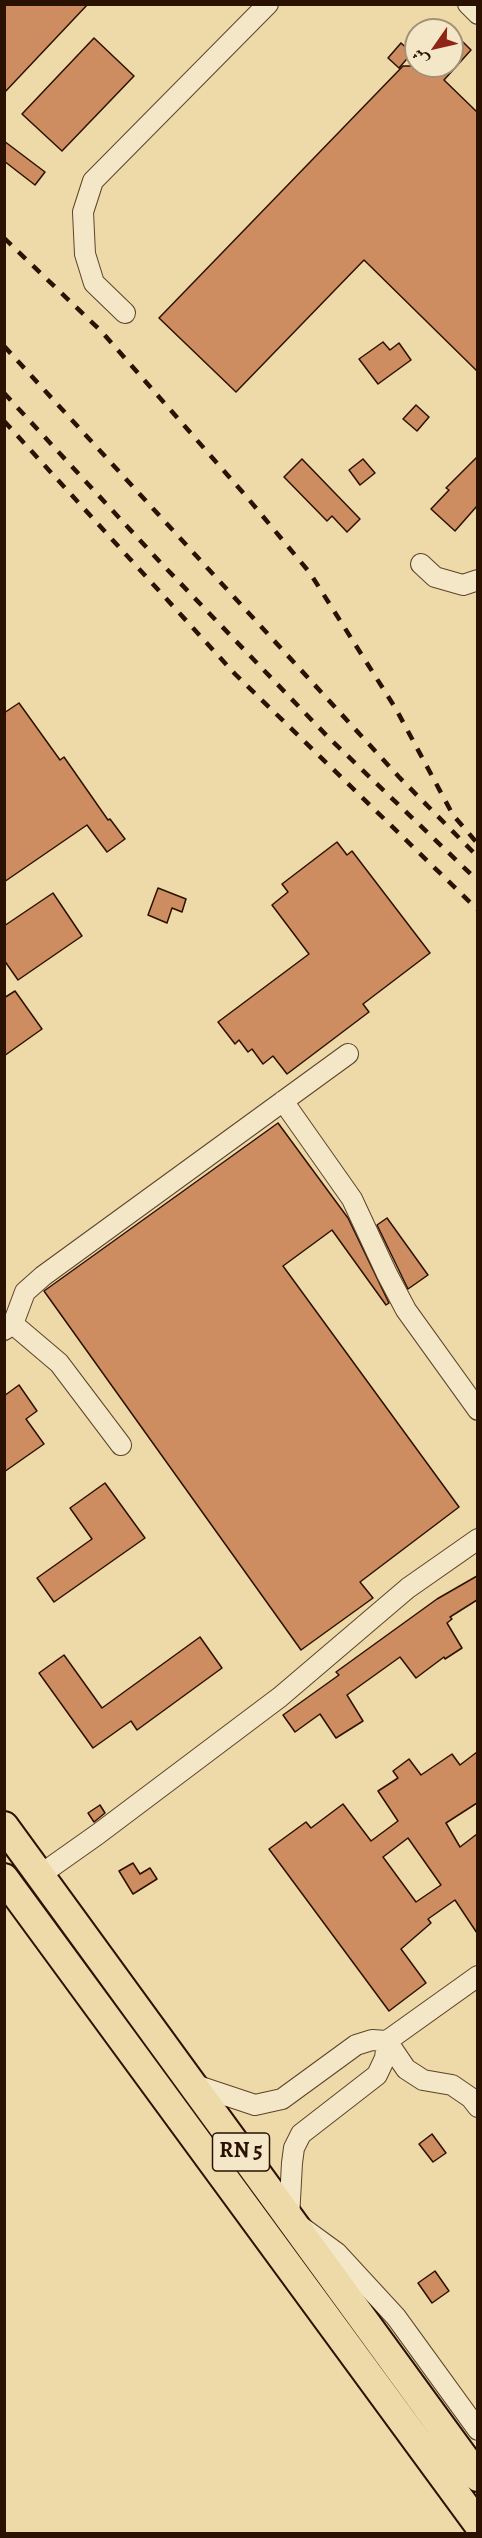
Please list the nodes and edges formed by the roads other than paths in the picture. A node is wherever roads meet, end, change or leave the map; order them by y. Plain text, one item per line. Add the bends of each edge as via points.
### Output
1 (268, 4) edge
2 (468, 4) edge
3 (477, 14) edge
4 (125, 313) dead end
5 (421, 564) dead end
6 (477, 580) edge
7 (348, 1054) dead end
8 (283, 1101) junction
9 (9, 1327) edge
10 (477, 1410) edge
11 (121, 1446) dead end
12 (477, 1539) edge
13 (4, 1826) edge
14 (40, 1875) junction
15 (4, 1878) edge
16 (477, 1976) edge
17 (387, 2041) junction
18 (192, 2084) junction
19 (477, 2107) edge
20 (289, 2218) junction
21 (477, 2430) edge
22 (477, 2477) edge
23 (477, 2524) edge

1 - 4 lane via 93,181 82,212 85,254 94,283
2 - 3 lane
5 - 6 lane via 444,580 463,585
7 - 8 lane
8 - 9 lane via 43,1276 25,1292
8 - 10 lane via 352,1199 406,1310
9 - 11 lane via 59,1364
12 - 14 lane via 408,1588 280,1697
13 - 14 highway, RN 5
14 - 18 highway, RN 5
15 - 23 highway, RN 5
16 - 17 lane
17 - 18 lane via 356,2045 282,2099 271,2102 255,2105
17 - 19 lane via 406,2069 423,2080 452,2085
17 - 20 lane via 377,2075 301,2134 294,2148
18 - 20 highway, RN 5
20 - 21 lane via 338,2253 396,2316
20 - 22 highway, RN 5

